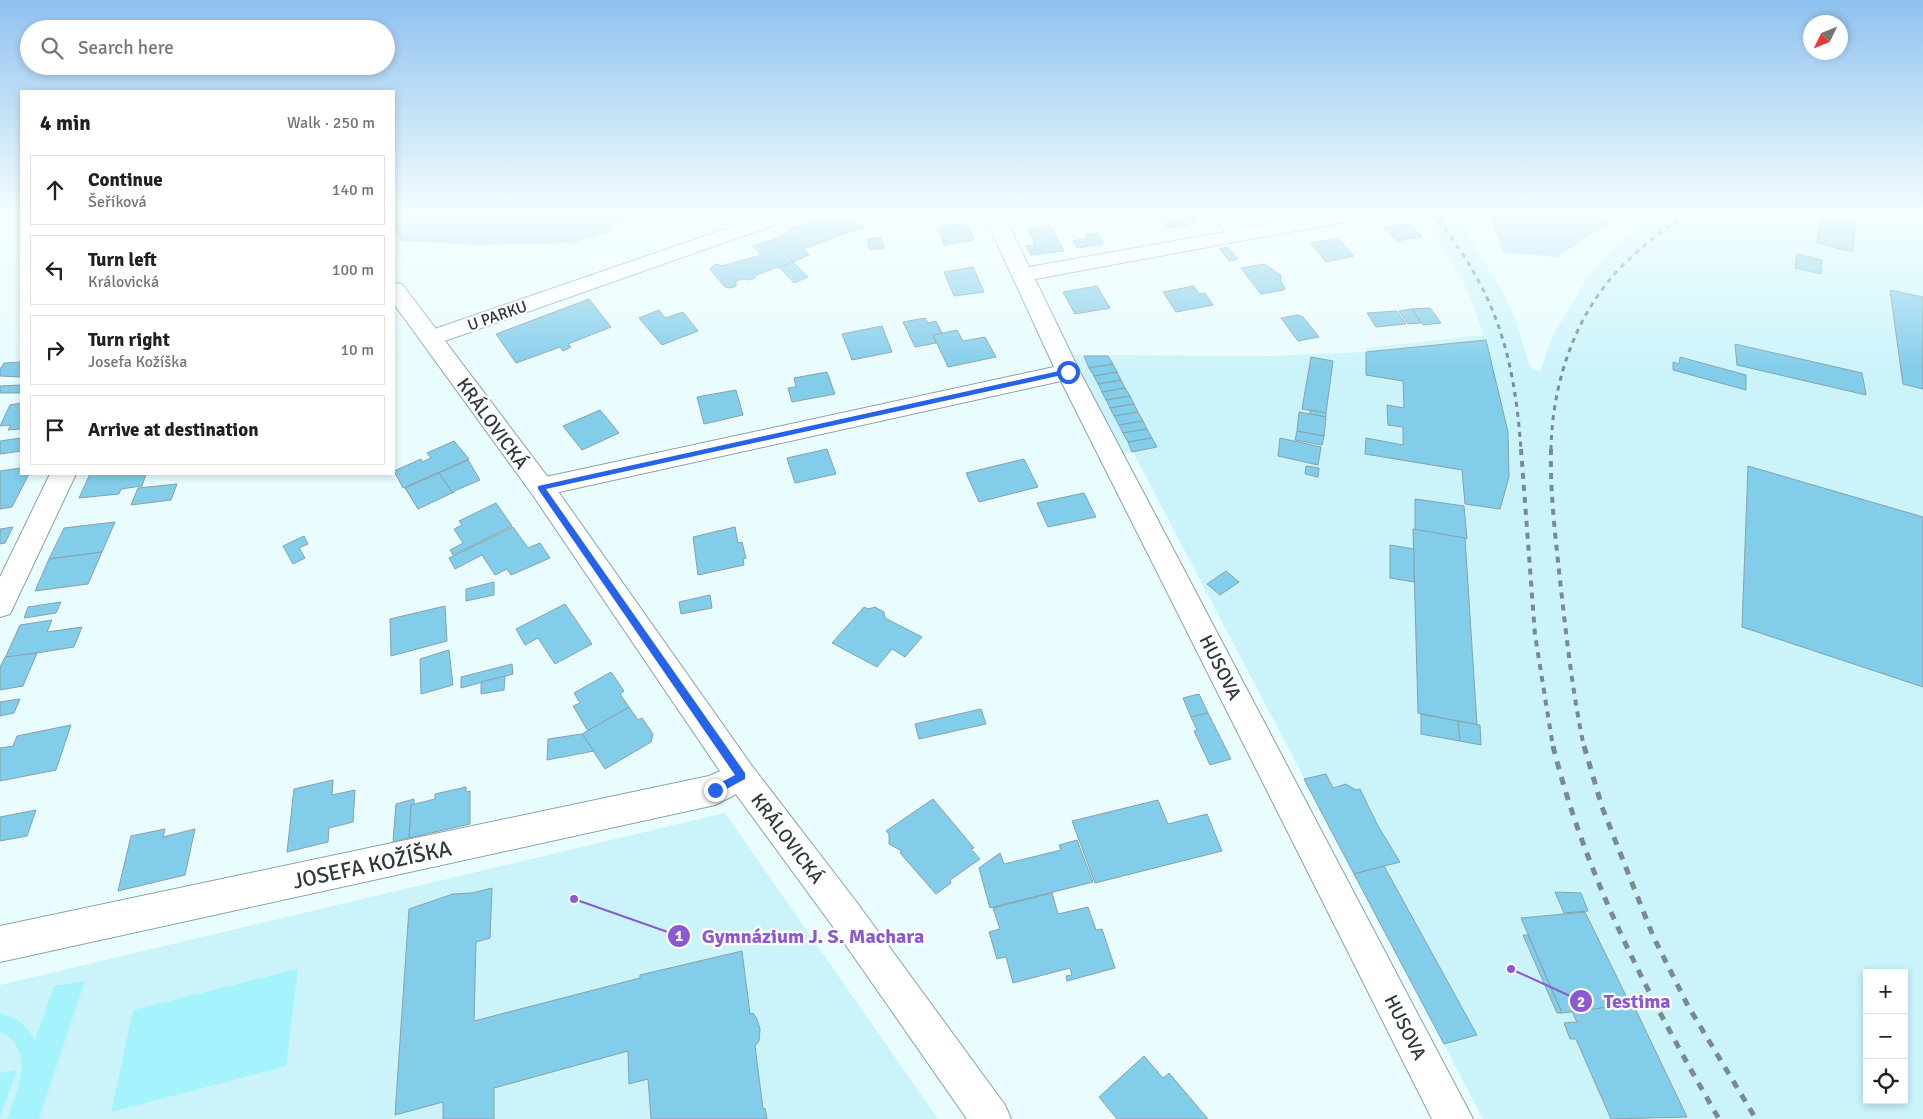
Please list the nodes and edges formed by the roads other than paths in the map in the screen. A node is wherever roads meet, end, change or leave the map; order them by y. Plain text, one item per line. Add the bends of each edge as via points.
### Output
1 (640, 265) edge
2 (1018, 265) edge
3 (1073, 265) edge
4 (1022, 275) junction
5 (395, 289) edge
6 (431, 338) junction
7 (1068, 372) junction
8 (63, 475) edge
9 (541, 488) junction
10 (0, 606) edge
11 (741, 776) junction
12 (0, 944) edge
13 (991, 1119) edge
14 (1453, 1119) edge

1 - 6 street, U PARKU
2 - 4 street, HUSOVA
3 - 4 street
4 - 7 street, HUSOVA
5 - 6 street, KRÁLOVICKÁ
6 - 9 street, KRÁLOVICKÁ
7 - 9 street
7 - 14 street, HUSOVA
8 - 10 street
9 - 11 street, KRÁLOVICKÁ
11 - 12 street, JOSEFA KOŽÍŠKA via 715,790
11 - 13 street, KRÁLOVICKÁ

